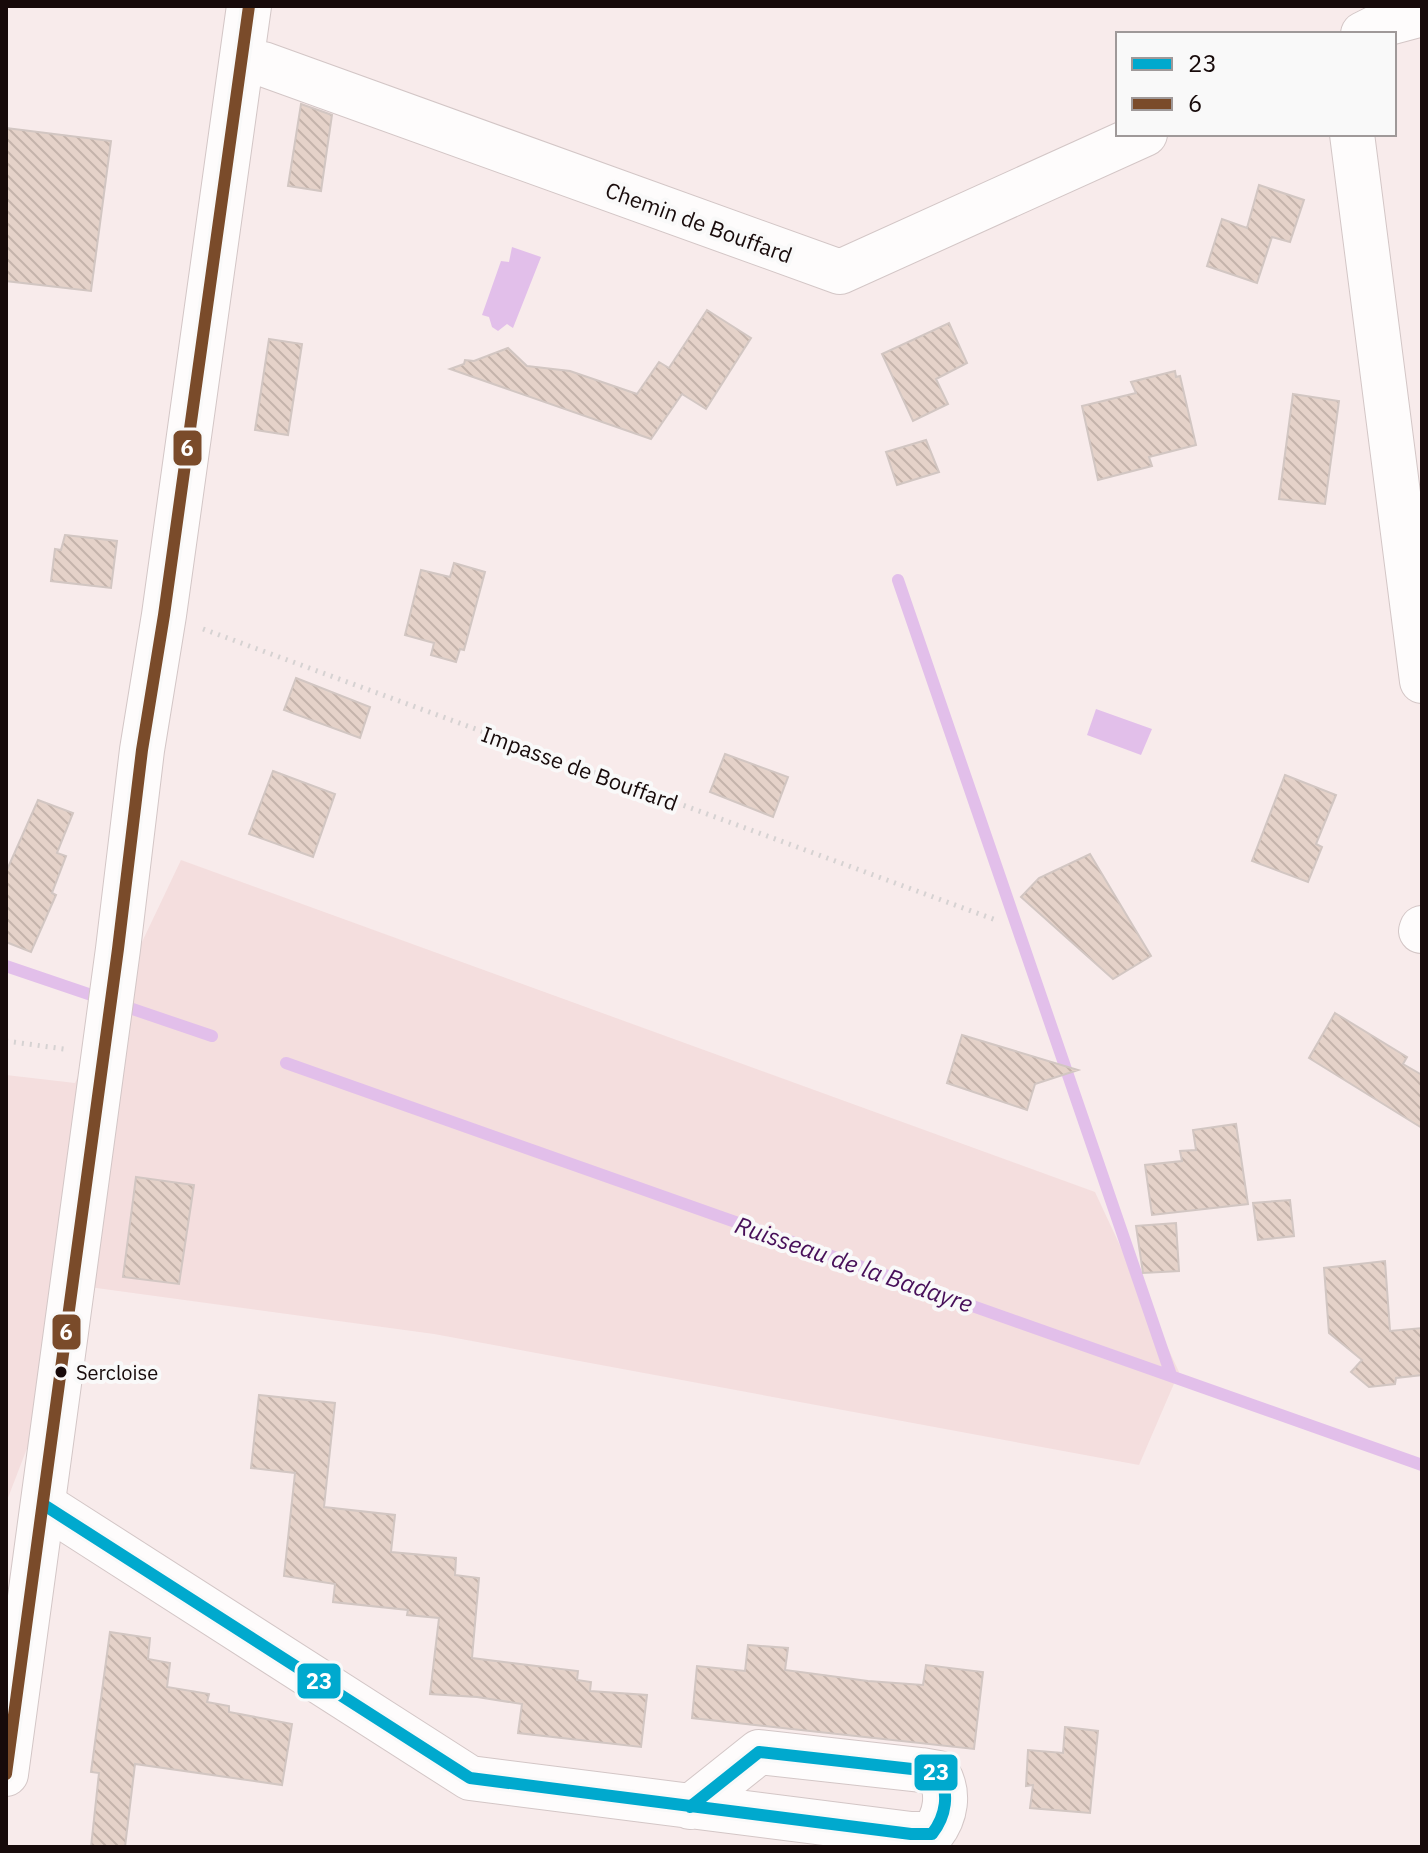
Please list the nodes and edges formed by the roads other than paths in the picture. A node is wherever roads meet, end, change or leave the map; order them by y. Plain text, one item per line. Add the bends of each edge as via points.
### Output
1 (249, 6) edge
2 (1422, 14) edge
3 (1367, 32) edge
4 (242, 61) junction
5 (1141, 136) edge
6 (1352, 136) edge
7 (1422, 681) edge
8 (44, 1505) junction
9 (6, 1774) edge
10 (690, 1807) junction

1 - 4 street
2 - 3 street
4 - 5 street, Chemin de Bouffard via 263,64 840,272
4 - 8 street via 142,750
6 - 7 street
8 - 9 street
8 - 10 street via 470,1778
10 - 10 street via 932,1834 942,1821 946,1786 938,1773 759,1752

